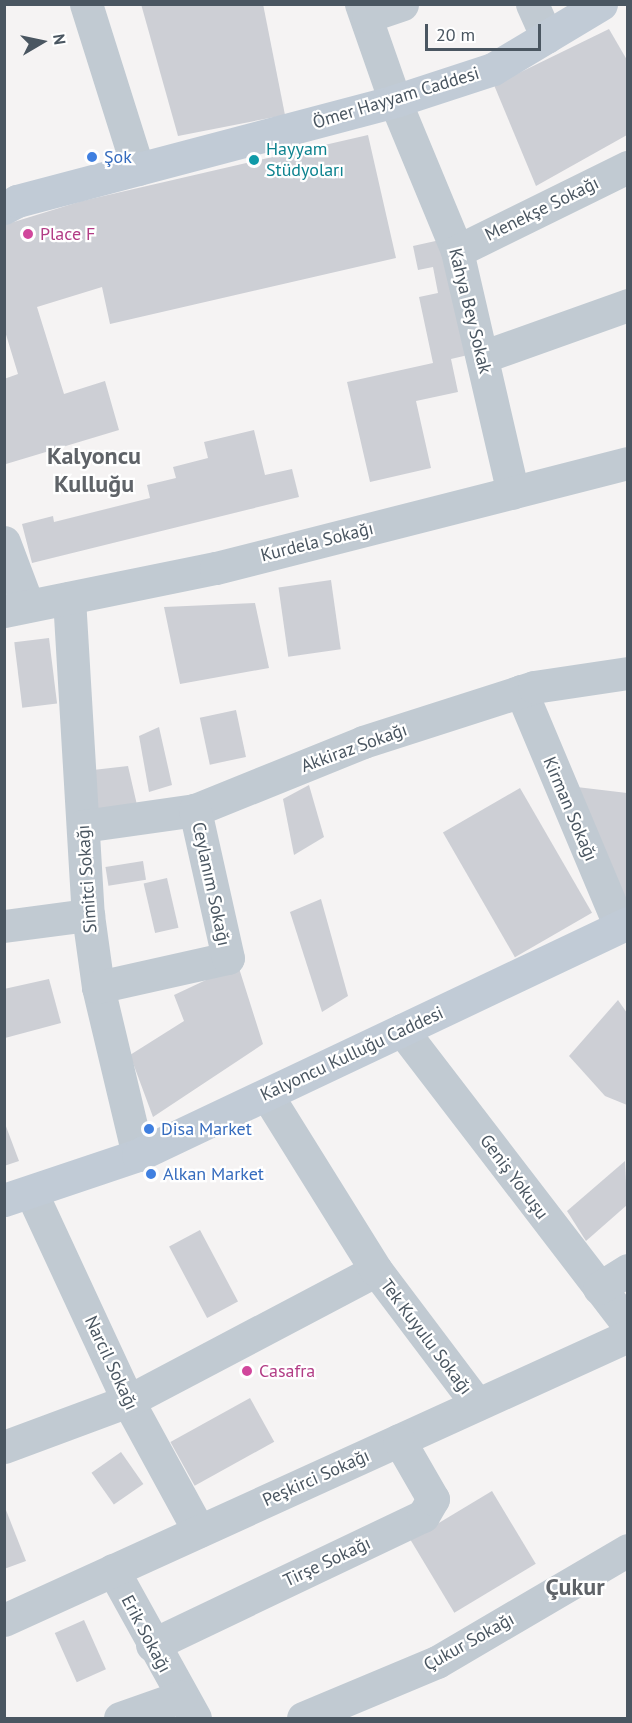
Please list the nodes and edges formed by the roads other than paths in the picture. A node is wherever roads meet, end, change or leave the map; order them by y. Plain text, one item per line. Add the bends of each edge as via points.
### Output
1 (86, 4) edge
2 (402, 4) edge
3 (532, 4) edge
4 (601, 4) edge
5 (364, 10) edge
6 (547, 37) junction
7 (395, 101) junction
8 (627, 167) edge
9 (138, 169) junction
10 (4, 208) edge
11 (457, 251) junction
12 (627, 305) edge
13 (482, 357) junction
14 (627, 463) edge
15 (513, 492) junction
16 (4, 542) edge
17 (69, 598) junction
18 (16, 609) edge
19 (627, 673) edge
20 (521, 691) junction
21 (195, 810) junction
22 (83, 826) junction
23 (88, 915) junction
24 (624, 925) edge
25 (4, 926) edge
26 (98, 987) junction
27 (402, 1030) junction
28 (267, 1095) junction
29 (138, 1155) junction
30 (18, 1196) edge
31 (376, 1270) junction
32 (627, 1270) edge
33 (599, 1288) junction
34 (627, 1324) edge
35 (627, 1336) edge
36 (128, 1401) junction
37 (477, 1404) junction
38 (399, 1440) junction
39 (4, 1447) edge
40 (199, 1531) junction
41 (627, 1550) edge
42 (113, 1570) junction
43 (4, 1620) edge
44 (152, 1645) junction
45 (188, 1708) edge
46 (120, 1719) edge
47 (303, 1719) edge

1 - 9 street
2 - 5 street
3 - 6 street
4 - 6 street, Ömer Hayyam Caddesi
5 - 7 street, Kahya Bey Sokak
6 - 7 street, Ömer Hayyam Caddesi via 493,69
7 - 9 street, Ömer Hayyam Caddesi
7 - 11 street, Kahya Bey Sokak
8 - 11 street, Menekşe Sokağı
9 - 10 street, Ömer Hayyam Caddesi via 17,201
11 - 13 street, Kahya Bey Sokak
12 - 13 street
13 - 15 street, Kahya Bey Sokak
14 - 15 street, Kurdela Sokağı
15 - 17 street, Kurdela Sokağı via 216,568
16 - 18 street
17 - 18 street, Kurdela Sokağı
17 - 22 street, Simitci Sokağı
19 - 20 street, Akkiraz Sokağı
20 - 21 street, Akkiraz Sokağı via 363,742
20 - 24 street, Kirman Sokağı
21 - 22 street, Akkiraz Sokağı
21 - 26 street, Ceylanım Sokağı via 228,958
22 - 23 street, Simitci Sokağı
23 - 25 street
23 - 26 street, Simitci Sokağı
24 - 27 street, Kalyoncu Kulluğu Caddesi
26 - 29 street, Simitci Sokağı
27 - 28 street, Kalyoncu Kulluğu Caddesi
27 - 33 street, Geniş Yokuşu
28 - 29 street, Kalyoncu Kulluğu Caddesi
28 - 31 street, Tek Kuyulu Sokağı
29 - 30 street, Kalyoncu Kulluğu Caddesi
30 - 36 street, Narcil Sokağı
31 - 36 street
31 - 37 street, Tek Kuyulu Sokağı
32 - 33 street
33 - 34 street, Geniş Yokuşu
35 - 37 street, Peşkirci Sokağı
36 - 39 street
36 - 40 street, Narcil Sokağı
37 - 38 street, Peşkirci Sokağı
38 - 40 street, Peşkirci Sokağı
38 - 44 street, Tirşe Sokağı via 433,1498 423,1516
40 - 42 street, Peşkirci Sokağı
41 - 47 street, Çukur Sokağı via 437,1662
42 - 43 street, Peşkirci Sokağı
42 - 44 street, Erik Sokağı
44 - 45 street, Erik Sokağı
45 - 46 street

